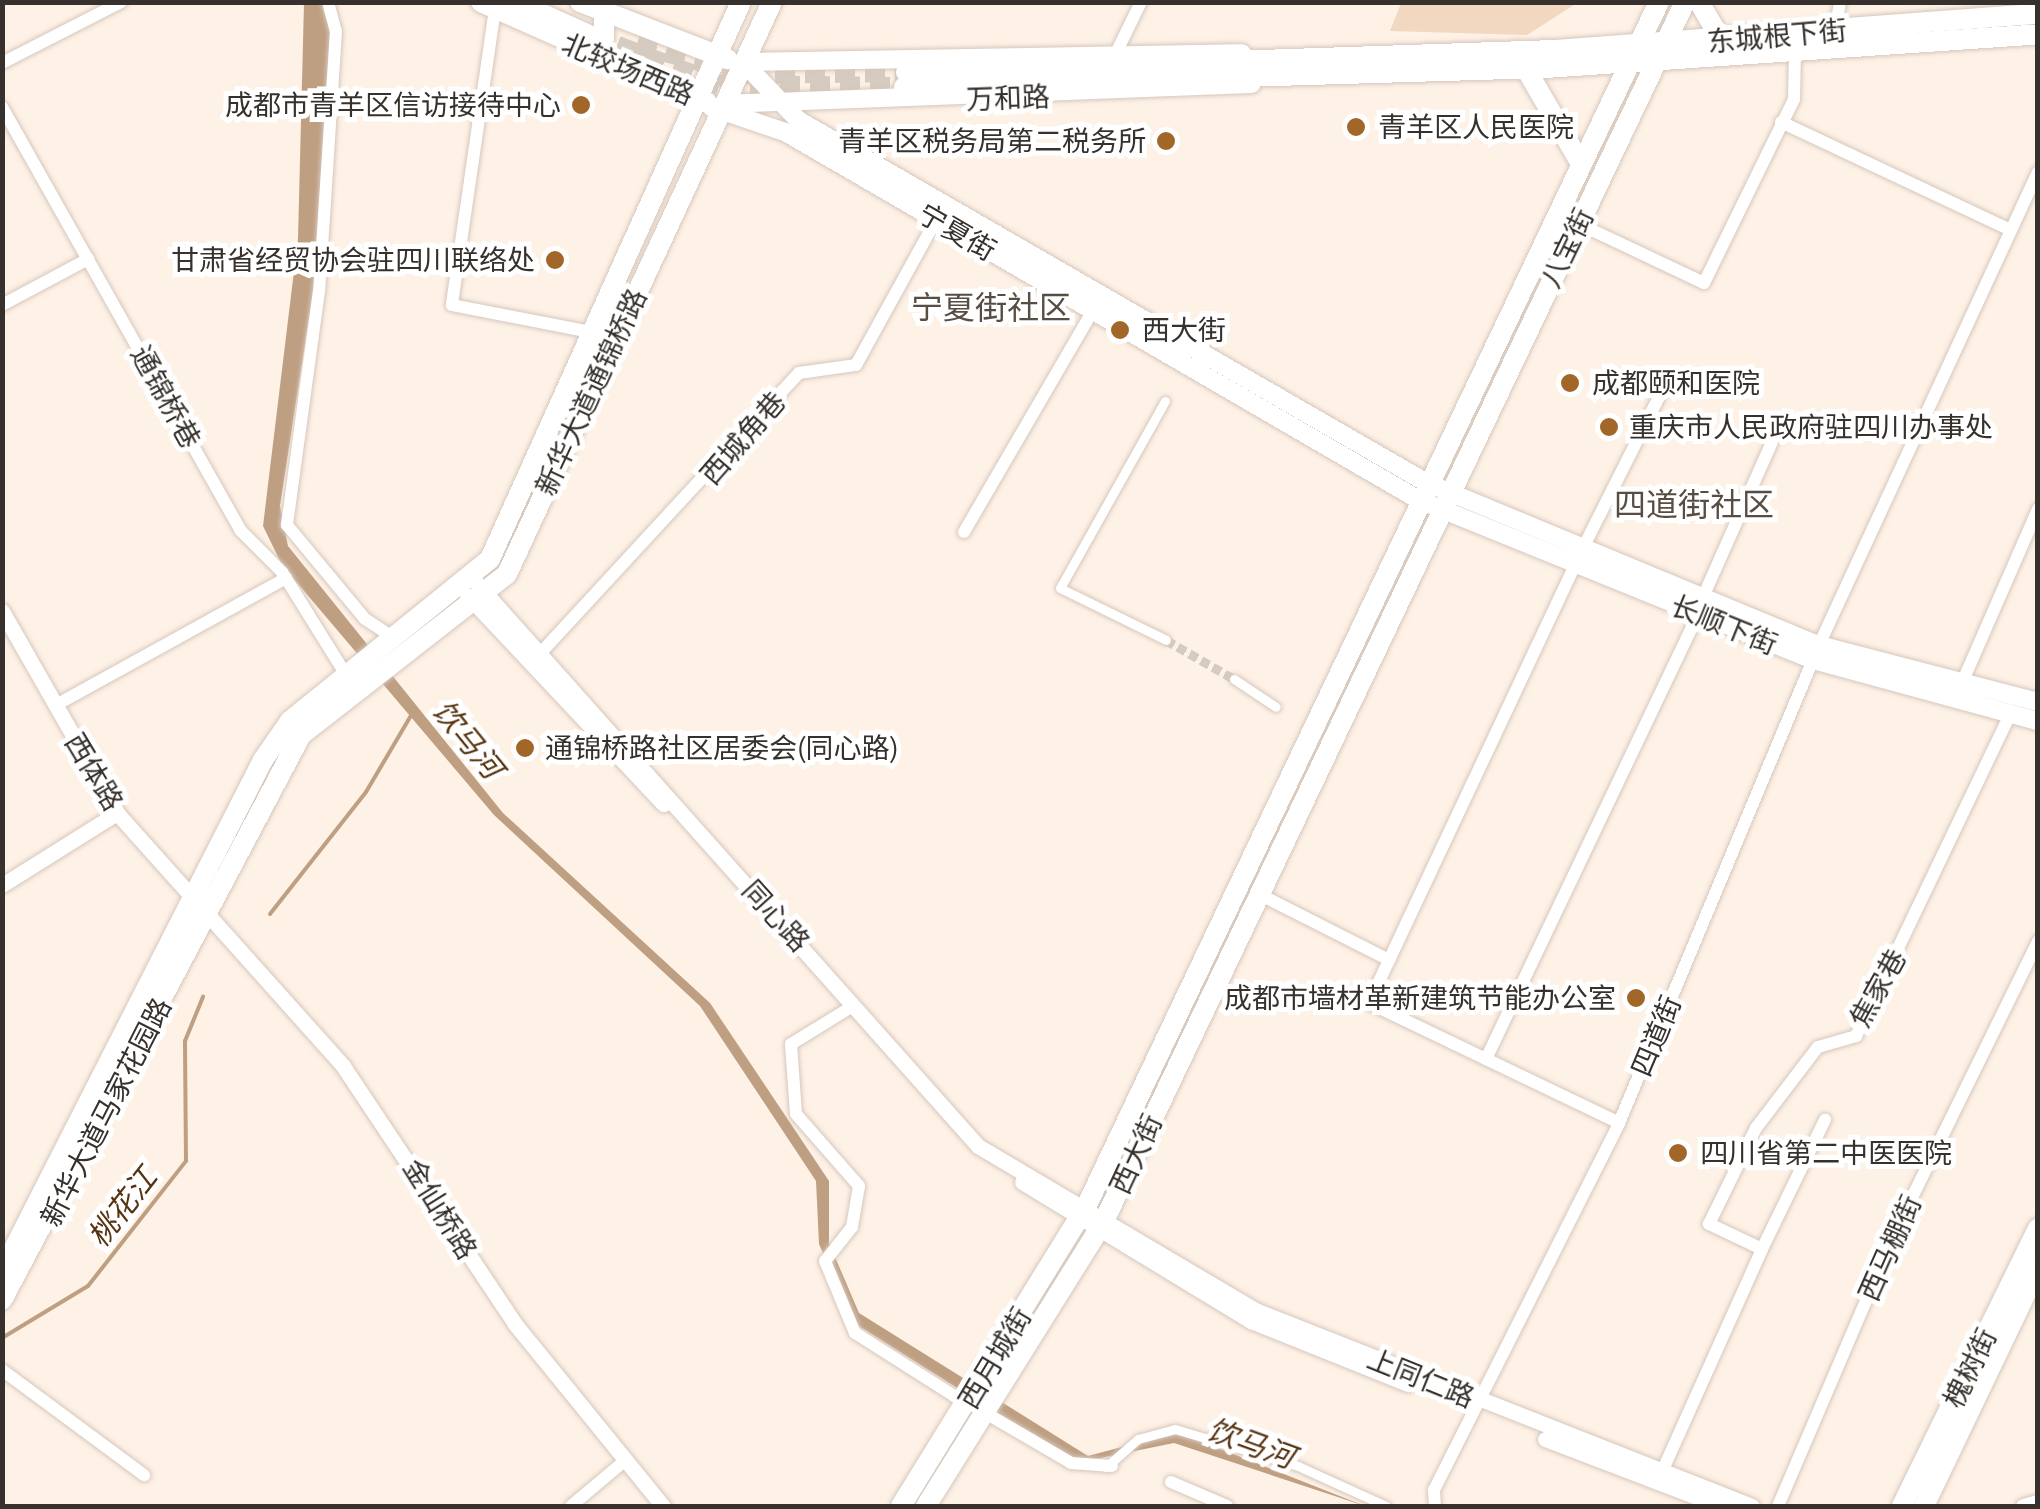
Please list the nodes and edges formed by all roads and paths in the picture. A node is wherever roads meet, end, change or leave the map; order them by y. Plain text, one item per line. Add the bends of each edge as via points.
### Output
1 (121, 2) edge
2 (328, 2) edge
3 (516, 2) edge
4 (549, 2) edge
5 (580, 2) edge
6 (741, 2) edge
7 (772, 2) edge
8 (1141, 2) edge
9 (1658, 2) edge
10 (1685, 2) edge
11 (1699, 2) edge
12 (1840, 2) edge
13 (488, 6) edge
14 (2038, 14) edge
15 (592, 31) junction
16 (1834, 32) junction
17 (2038, 34) edge
18 (1722, 41) junction
19 (1637, 44) junction
20 (1117, 51) junction
21 (1795, 52) junction
22 (1660, 53) junction
23 (716, 56) junction
24 (743, 62) junction
25 (2, 63) edge
26 (1627, 64) junction
27 (1291, 67) junction
28 (1526, 68) junction
29 (905, 80) tunnel mouth
30 (699, 91) junction
31 (725, 101) junction
32 (781, 103) junction
33 (2, 107) edge
34 (1781, 122) junction
35 (1582, 164) junction
36 (2038, 172) edge
37 (936, 220) junction
38 (1579, 224) junction
39 (2011, 230) junction
40 (88, 259) junction
41 (2, 305) edge
42 (1092, 310) junction
43 (591, 332) junction
44 (1661, 394) dead end
45 (1166, 401) dead end
46 (1777, 431) dead end
47 (1423, 491) junction
48 (1445, 501) junction
49 (2038, 510) edge
50 (964, 532) dead end
51 (1579, 557) junction
52 (286, 578) junction
53 (467, 584) junction
54 (482, 601) junction
55 (1700, 606) junction
56 (2, 610) edge
57 (1166, 640) tunnel mouth
58 (395, 644) junction
59 (1816, 653) junction
60 (535, 658) junction
61 (353, 677) junction
62 (1234, 679) tunnel mouth
63 (1962, 683) junction
64 (2038, 702) edge
65 (56, 705) junction
66 (1276, 706) dead end
67 (2010, 714) junction
68 (2038, 721) edge
69 (117, 813) junction
70 (2, 885) edge
71 (1259, 894) junction
72 (191, 904) junction
73 (205, 921) junction
74 (2038, 941) edge
75 (1389, 960) junction
76 (848, 1009) junction
77 (1486, 1059) junction
78 (1826, 1120) dead end
79 (1619, 1123) junction
80 (1082, 1213) junction
81 (1102, 1225) junction
82 (2038, 1229) edge
83 (1762, 1250) junction
84 (2038, 1268) edge
85 (2, 1272) edge
86 (2, 1300) edge
87 (2, 1370) edge
88 (967, 1404) junction
89 (1477, 1407) junction
90 (989, 1415) junction
91 (622, 1462) junction
92 (1110, 1466) joint
93 (1661, 1474) junction
94 (144, 1476) dead end
95 (1170, 1482) dead end
96 (2038, 1502) edge
97 (571, 1506) edge
98 (663, 1506) edge
99 (901, 1506) edge
100 (926, 1506) edge
101 (1228, 1506) edge
102 (1386, 1506) edge
103 (1435, 1506) edge
104 (1720, 1506) edge
105 (1752, 1506) edge
106 (1778, 1506) edge
107 (1902, 1506) edge
108 (1924, 1506) edge
109 (2024, 1506) edge

1 - 25 street
2 - 58 street via 336,31 319,290 287,525 365,619
3 - 15 main road
4 - 15 main road
5 - 15 main road, 北较场西路
6 - 23 main road, 新华大道通锦桥路
7 - 24 main road, 新华大道通锦桥路
8 - 20 street
9 - 19 main road, 八宝街
10 - 22 main road, 八宝街
11 - 18 main road
12 - 16 street
13 - 15 main road, 北较场西路
13 - 43 street via 452,305
14 - 16 main road, 东城根下街
15 - 23 main road, 北较场西路
15 - 30 main road, 北较场西路
16 - 18 main road, 东城根下街
17 - 21 main road, 东城根下街
18 - 22 main road, 东城根下街
19 - 22 main road, 东城根下街
19 - 26 main road, 八宝街
19 - 27 main road, 万和路
20 - 24 main road, 万和路
20 - 27 main road, 万和路
21 - 22 main road, 东城根下街
21 - 34 street via 1794,99
22 - 26 main road, 万和路
22 - 38 main road, 八宝街
23 - 24 main road, 北较场西路
23 - 30 main road, 新华大道通锦桥路
24 - 31 main road, 新华大道通锦桥路
24 - 32 main road, 宁夏街
26 - 28 main road, 万和路
26 - 35 main road, 八宝街
27 - 28 main road, 万和路
27 - 29 main road, 万和路
27 - 32 main road, 万和路 via 1210,91
28 - 35 main road
30 - 31 main road, 北较场西路
30 - 43 main road, 新华大道通锦桥路
31 - 32 main road, 万和路
31 - 37 main road, 宁夏街
31 - 54 main road, 新华大道通锦桥路
32 - 47 main road, 宁夏街
33 - 40 street, 通锦桥巷
34 - 38 street via 1704,283
34 - 39 street
35 - 47 main road, 八宝街
36 - 39 street, 四道街
37 - 42 main road, 宁夏街
37 - 60 street, 西城角巷 via 856,366 800,373
38 - 48 main road, 八宝街
39 - 59 street, 四道街
40 - 41 street
40 - 52 street, 通锦桥巷 via 242,531
42 - 47 main road, 宁夏街
42 - 50 street
43 - 53 main road, 新华大道通锦桥路
44 - 51 street
45 - 57 street via 1060,588
46 - 55 street
47 - 48 main road, 长顺下街
47 - 80 main road, 西大街
48 - 51 main road, 长顺下街
48 - 71 main road, 西大街
49 - 63 street
51 - 55 main road, 长顺下街
51 - 75 street
52 - 61 street, 通锦桥巷
52 - 65 street
53 - 54 street
53 - 58 main road, 新华大道通锦桥路
54 - 58 main road
54 - 60 street
55 - 59 main road, 长顺下街
55 - 77 street
56 - 65 street, 西体路
58 - 61 main road
59 - 63 main road, 长顺下街
59 - 67 main road, 长顺下街
59 - 79 street, 四道街
60 - 76 street
60 - 80 street, 同心路 via 978,1146
61 - 72 main road via 290,720
61 - 73 main road via 301,735
62 - 66 street
63 - 64 main road, 长顺下街
65 - 69 street, 西体路
67 - 68 main road, 长顺下街
67 - 83 street, 焦家巷 via 1856,1036 1818,1046 1756,1128 1710,1224
69 - 70 street
69 - 72 street, 西体路
71 - 75 street
71 - 81 main road, 西大街
72 - 73 street, 西体路
72 - 85 main road, 新华大道马家花园路
73 - 86 main road, 新华大道马家花园路
73 - 91 street, 金仙桥路 via 343,1066 516,1324
74 - 106 street, 西马棚街 via 1897,1228
75 - 77 street via 1369,1004
76 - 80 street via 969,1146
76 - 88 street via 791,1044 796,1114 859,1186 852,1227 825,1260 855,1334
77 - 79 street
78 - 83 street
79 - 89 street, 四道街
80 - 81 street, 同心路
80 - 88 main road, 西月城街
81 - 89 street, 上同仁路 via 1255,1310
81 - 90 main road, 西月城街
82 - 107 main road, 槐树街
83 - 93 street
84 - 108 main road, 槐树街
87 - 94 street
88 - 99 main road, 西月城街
89 - 93 street, 上同仁路
89 - 103 street, 四道街 via 1434,1490
89 - 104 street
90 - 92 street via 1071,1463
90 - 100 main road, 西月城街
91 - 97 street
91 - 98 street, 金仙桥路
92 - 102 street via 1129,1447 1175,1429 1298,1466
93 - 105 street, 上同仁路
95 - 101 street
96 - 109 street

